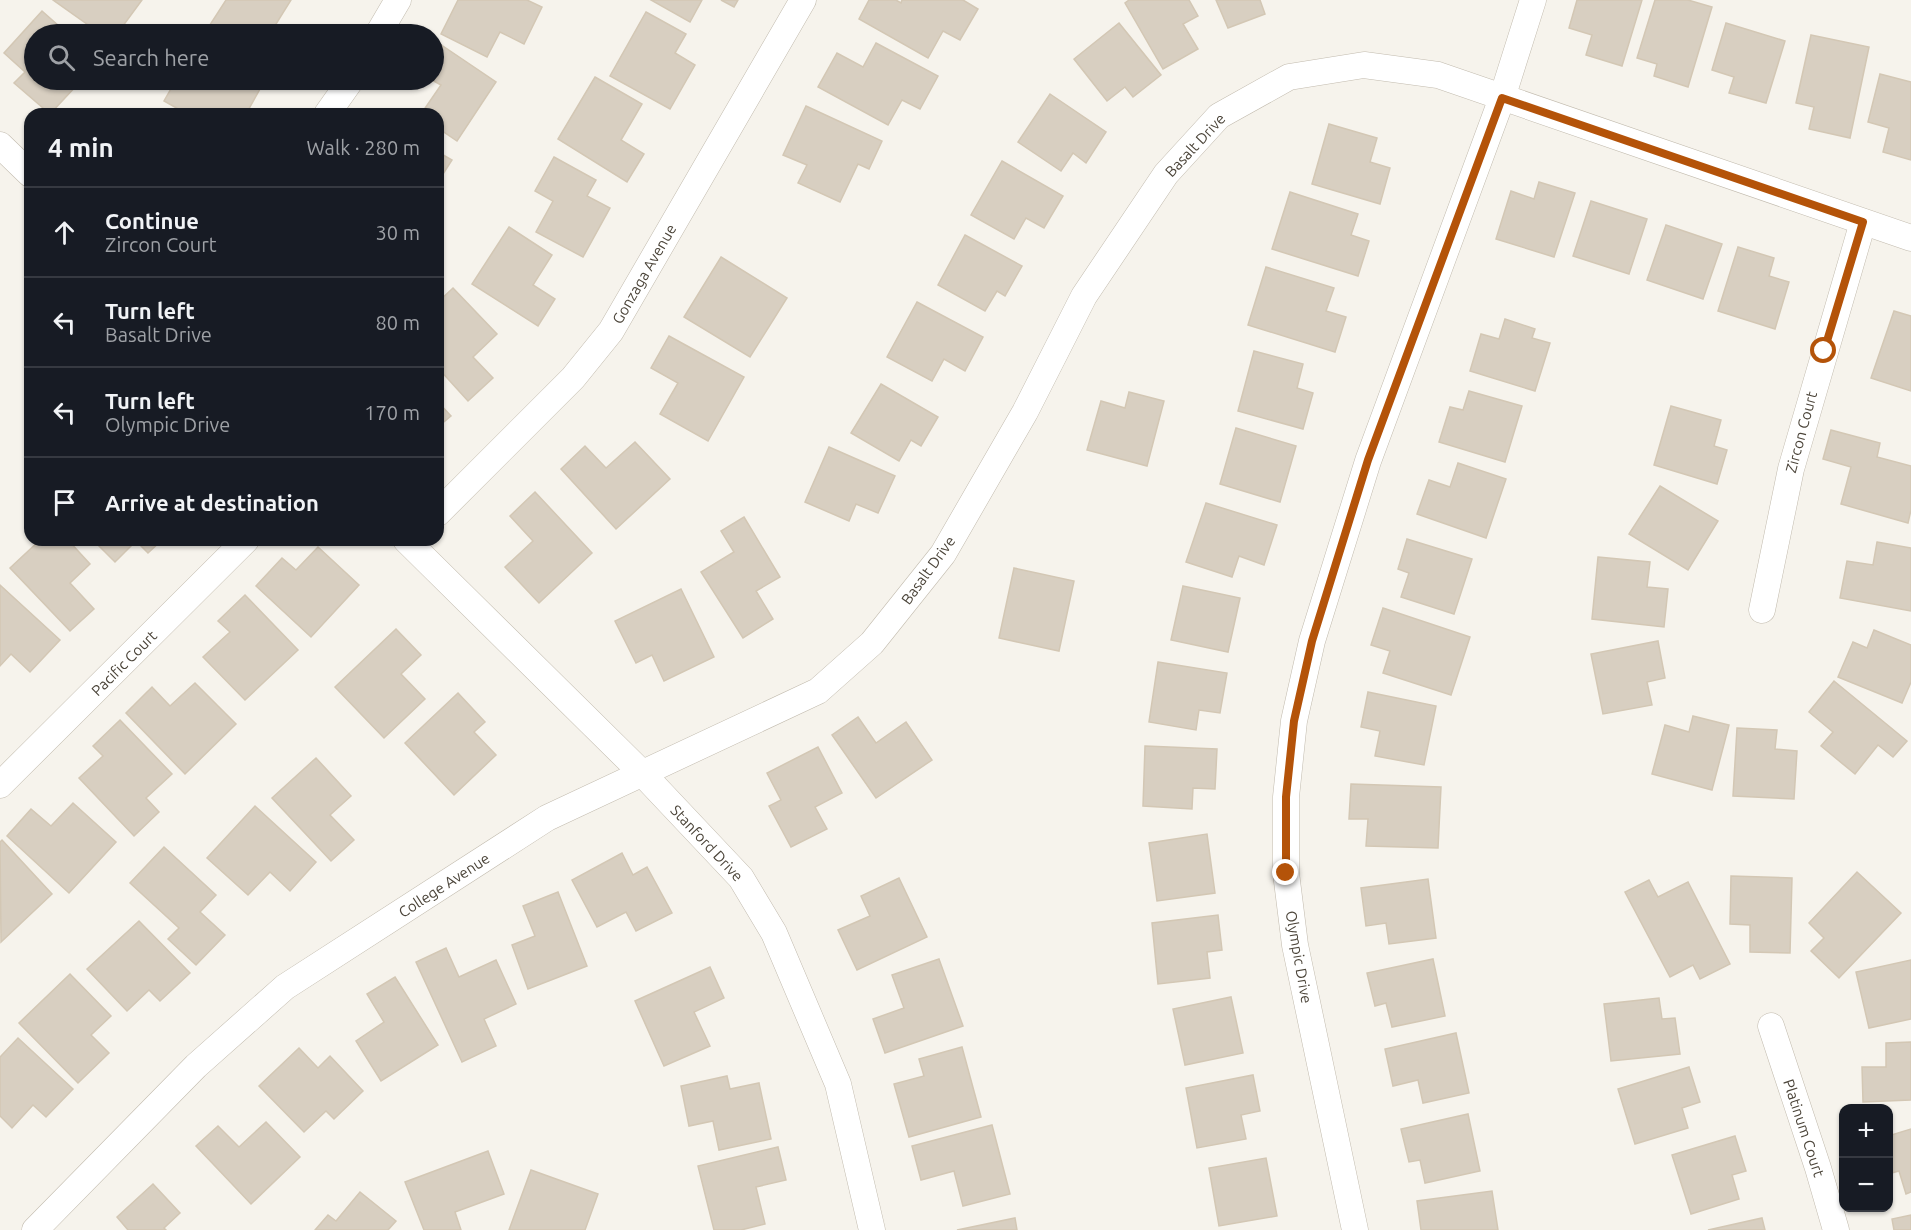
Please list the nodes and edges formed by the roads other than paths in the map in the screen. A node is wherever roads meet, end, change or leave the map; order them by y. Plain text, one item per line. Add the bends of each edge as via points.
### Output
1 (398, 0) edge
2 (803, 0) edge
3 (1533, 0) edge
4 (384, 24) edge
5 (344, 90) edge
6 (1502, 98) junction
7 (331, 108) edge
8 (0, 145) edge
9 (24, 168) edge
10 (1863, 222) junction
11 (1911, 238) edge
12 (444, 507) edge
13 (240, 546) edge
14 (413, 546) edge
15 (899, 609) joint
16 (1762, 610) dead end
17 (642, 773) junction
18 (0, 785) edge
19 (1771, 1026) dead end
20 (35, 1230) edge
21 (872, 1230) edge
22 (1355, 1230) edge
23 (1836, 1230) edge

1 - 4 street
2 - 12 street, Gonzaga Avenue via 611,331 573,378
3 - 6 street, Olympic Drive
5 - 7 street
6 - 10 street, Basalt Drive
6 - 15 street, Basalt Drive via 1438,75 1364,65 1289,77 1219,116 1166,174 1084,296 1025,412 943,554
6 - 22 street, Olympic Drive via 1368,460 1312,641 1294,721 1286,797 1286,873 1294,945
8 - 9 street
10 - 11 street, Basalt Drive
10 - 16 street, Zircon Court via 1791,469
13 - 18 street, Pacific Court
14 - 17 street, Stanford Drive
15 - 17 street, College Avenue via 872,643 818,691
17 - 20 street, College Avenue via 547,818 285,987 196,1066
17 - 21 street, Stanford Drive via 741,878 774,933 838,1084
19 - 23 street, Platinum Court

